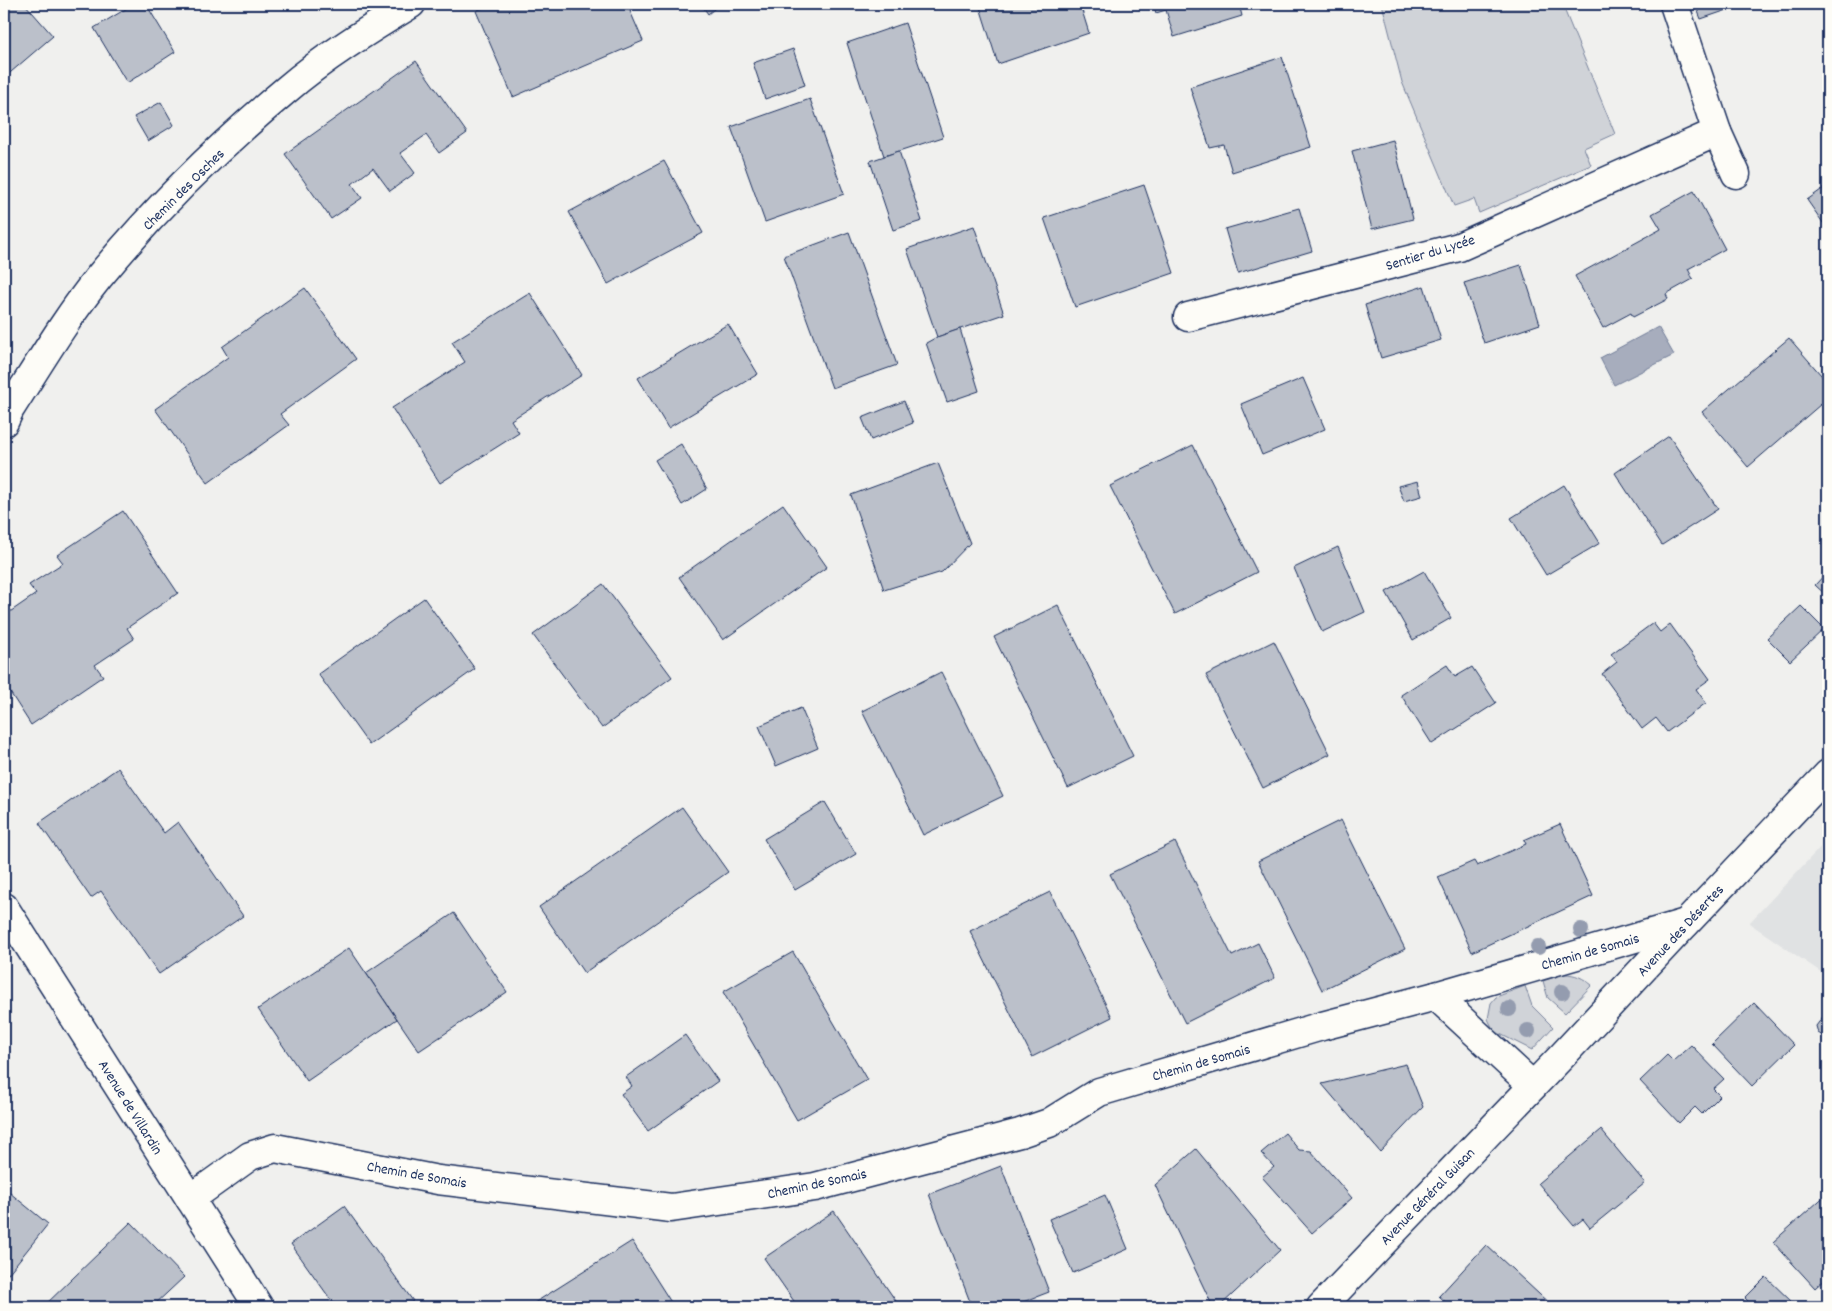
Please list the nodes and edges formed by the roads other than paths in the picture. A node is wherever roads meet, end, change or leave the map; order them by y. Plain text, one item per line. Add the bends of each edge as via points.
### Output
1 (411, 4) edge
2 (1674, 4) edge
3 (1717, 132) junction
4 (1736, 174) dead end
5 (1188, 317) dead end
6 (4, 422) edge
7 (1828, 774) edge
8 (4, 907) edge
9 (1686, 923) junction
10 (1436, 996) junction
11 (1533, 1086) junction
12 (190, 1199) junction
13 (259, 1307) edge
14 (1321, 1307) edge

1 - 6 street, Chemin des Osches via 287,89 184,182 89,291 34,371
2 - 3 street
3 - 4 street
3 - 5 street, Sentier du Lycée via 1460,246
7 - 9 street, Avenue des Désertes
8 - 12 street, Avenue de Villardin
9 - 10 street, Chemin de Somais
9 - 11 street, Avenue des Désertes
10 - 11 street
10 - 12 street, Chemin de Somais via 1099,1092 1049,1123 1020,1133 815,1187 671,1208 438,1180 276,1148 250,1156
11 - 14 street, Avenue Général Guisan
12 - 13 street, Avenue de Villardin

